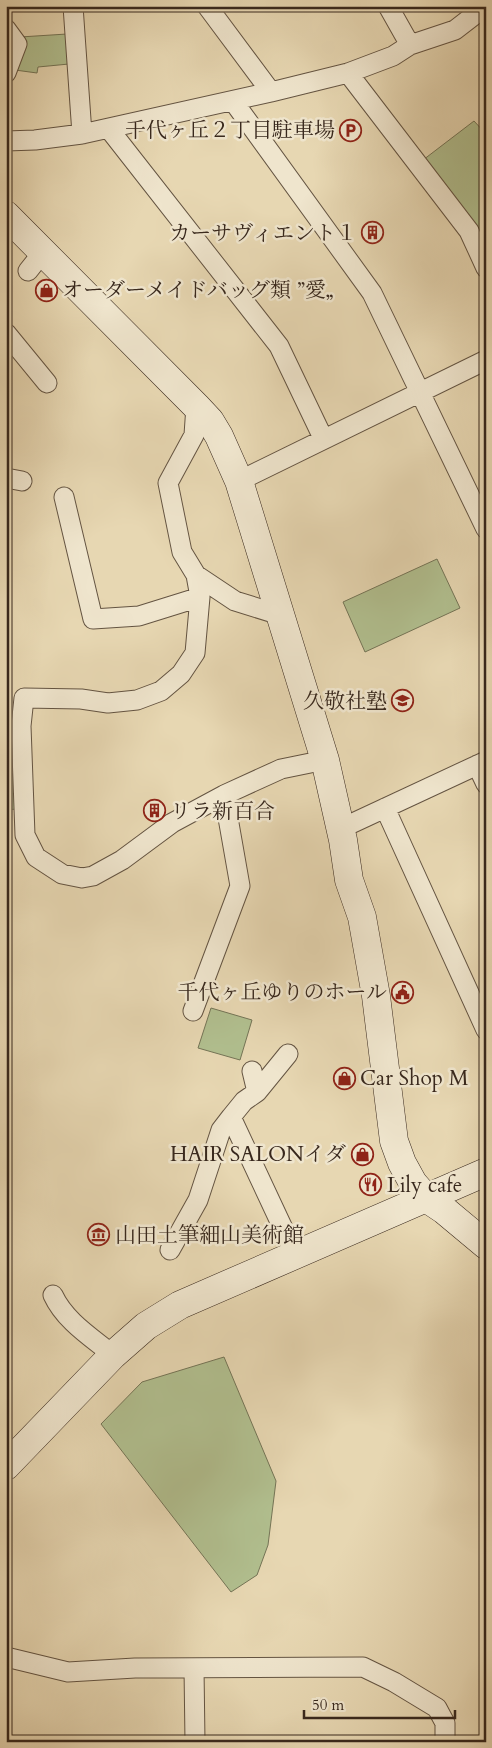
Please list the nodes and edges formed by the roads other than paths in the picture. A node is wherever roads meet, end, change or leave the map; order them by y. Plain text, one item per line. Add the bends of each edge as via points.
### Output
1 (73, 6) edge
2 (207, 6) edge
3 (388, 6) edge
4 (486, 6) edge
5 (6, 29) edge
6 (410, 45) junction
7 (6, 73) edge
8 (348, 73) junction
9 (271, 92) junction
10 (233, 101) junction
11 (109, 129) junction
12 (82, 134) junction
13 (6, 141) edge
14 (6, 215) edge
15 (486, 268) edge
16 (6, 333) edge
17 (486, 360) edge
18 (47, 383) dead end
19 (420, 392) junction
20 (196, 406) junction
21 (323, 438) junction
22 (239, 481) junction
23 (64, 497) dead end
24 (486, 529) edge
25 (196, 575) junction
26 (200, 597) junction
27 (280, 615) junction
28 (325, 760) junction
29 (481, 763) edge
30 (486, 784) edge
31 (224, 795) junction
32 (385, 808) junction
33 (340, 829) junction
34 (193, 1011) dead end
35 (486, 1030) edge
36 (288, 1054) dead end
37 (252, 1071) dead end
38 (257, 1092) junction
39 (231, 1117) junction
40 (486, 1172) edge
41 (426, 1198) junction
42 (486, 1245) edge
43 (170, 1250) dead end
44 (294, 1254) junction
45 (53, 1295) dead end
46 (113, 1355) junction
47 (6, 1466) edge
48 (6, 1657) edge
49 (194, 1668) junction
50 (195, 1742) edge
51 (445, 1742) edge

1 - 12 street
2 - 9 street
3 - 6 street
4 - 6 street via 455,30
5 - 7 street via 17,44
6 - 8 street via 393,56
8 - 9 street
8 - 15 street via 469,231
9 - 10 street
10 - 11 street
10 - 19 street via 372,293
11 - 12 street
11 - 21 street via 278,346
12 - 13 street
14 - 20 street via 35,262
16 - 18 street
17 - 19 street
19 - 21 street
19 - 24 street
20 - 22 street via 219,436
20 - 25 street via 194,435 168,483 182,552
21 - 22 street
22 - 27 street
23 - 26 street via 93,619 138,616
25 - 26 street
25 - 27 street via 235,601
26 - 31 street via 194,652 180,674 161,691 137,700 108,703 24,698 21,726 25,835 36,858 62,874 82,878 93,876 122,860 172,823
27 - 28 street
28 - 31 street via 280,769
28 - 33 street
29 - 30 street
29 - 32 street
31 - 34 street via 240,886
32 - 33 street
32 - 35 street
33 - 41 street via 350,880 362,917 376,996 394,1141 413,1183
36 - 38 street
37 - 38 street
38 - 39 street via 244,1101
39 - 43 street via 220,1130 198,1200
39 - 44 street
40 - 41 street
41 - 42 street
41 - 44 street
44 - 46 street via 180,1304 146,1326
45 - 46 street via 67,1316
46 - 47 street
48 - 49 street via 68,1672
49 - 50 street
49 - 51 street via 363,1667 436,1708 445,1723

